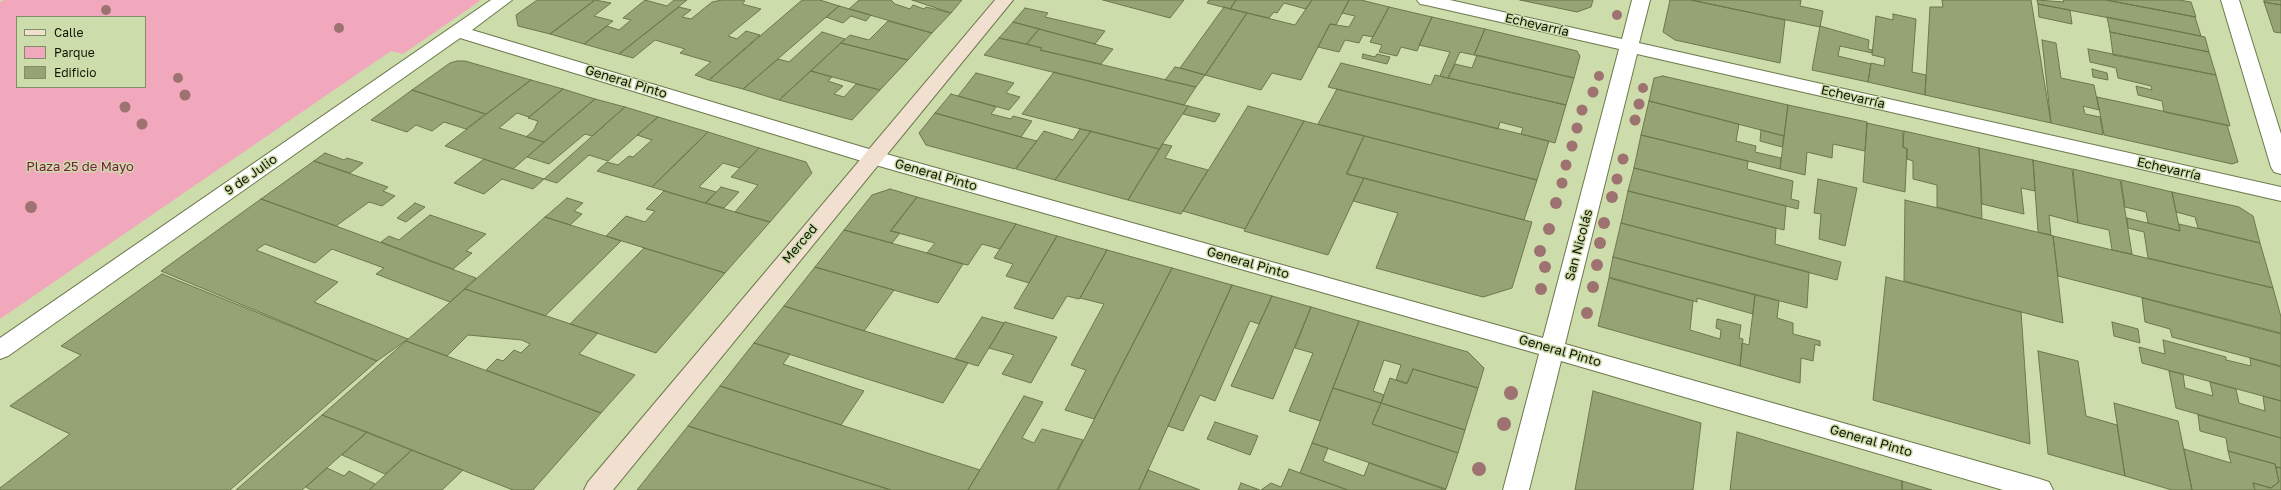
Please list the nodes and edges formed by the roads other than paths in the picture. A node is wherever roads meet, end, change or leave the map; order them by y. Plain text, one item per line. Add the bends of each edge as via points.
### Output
1 (503, 0) edge
2 (1004, 0) edge
3 (1426, 0) edge
4 (1641, 0) edge
5 (2230, 0) edge
6 (458, 32) junction
7 (1631, 47) junction
8 (872, 157) junction
9 (2281, 167) edge
10 (2281, 194) edge
11 (1552, 349) junction
12 (0, 350) edge
13 (597, 490) edge
14 (1516, 490) edge
15 (2040, 490) edge

1 - 6 street, 9 de Julio
2 - 8 street, Merced
3 - 7 street, Echevarría
4 - 7 street, San Nicolás
5 - 9 street
6 - 8 street, General Pinto
6 - 12 street, 9 de Julio
7 - 10 street, Echevarría
7 - 11 street, San Nicolás
8 - 11 street, General Pinto
8 - 13 street, Merced
11 - 14 street, San Nicolás
11 - 15 street, General Pinto

